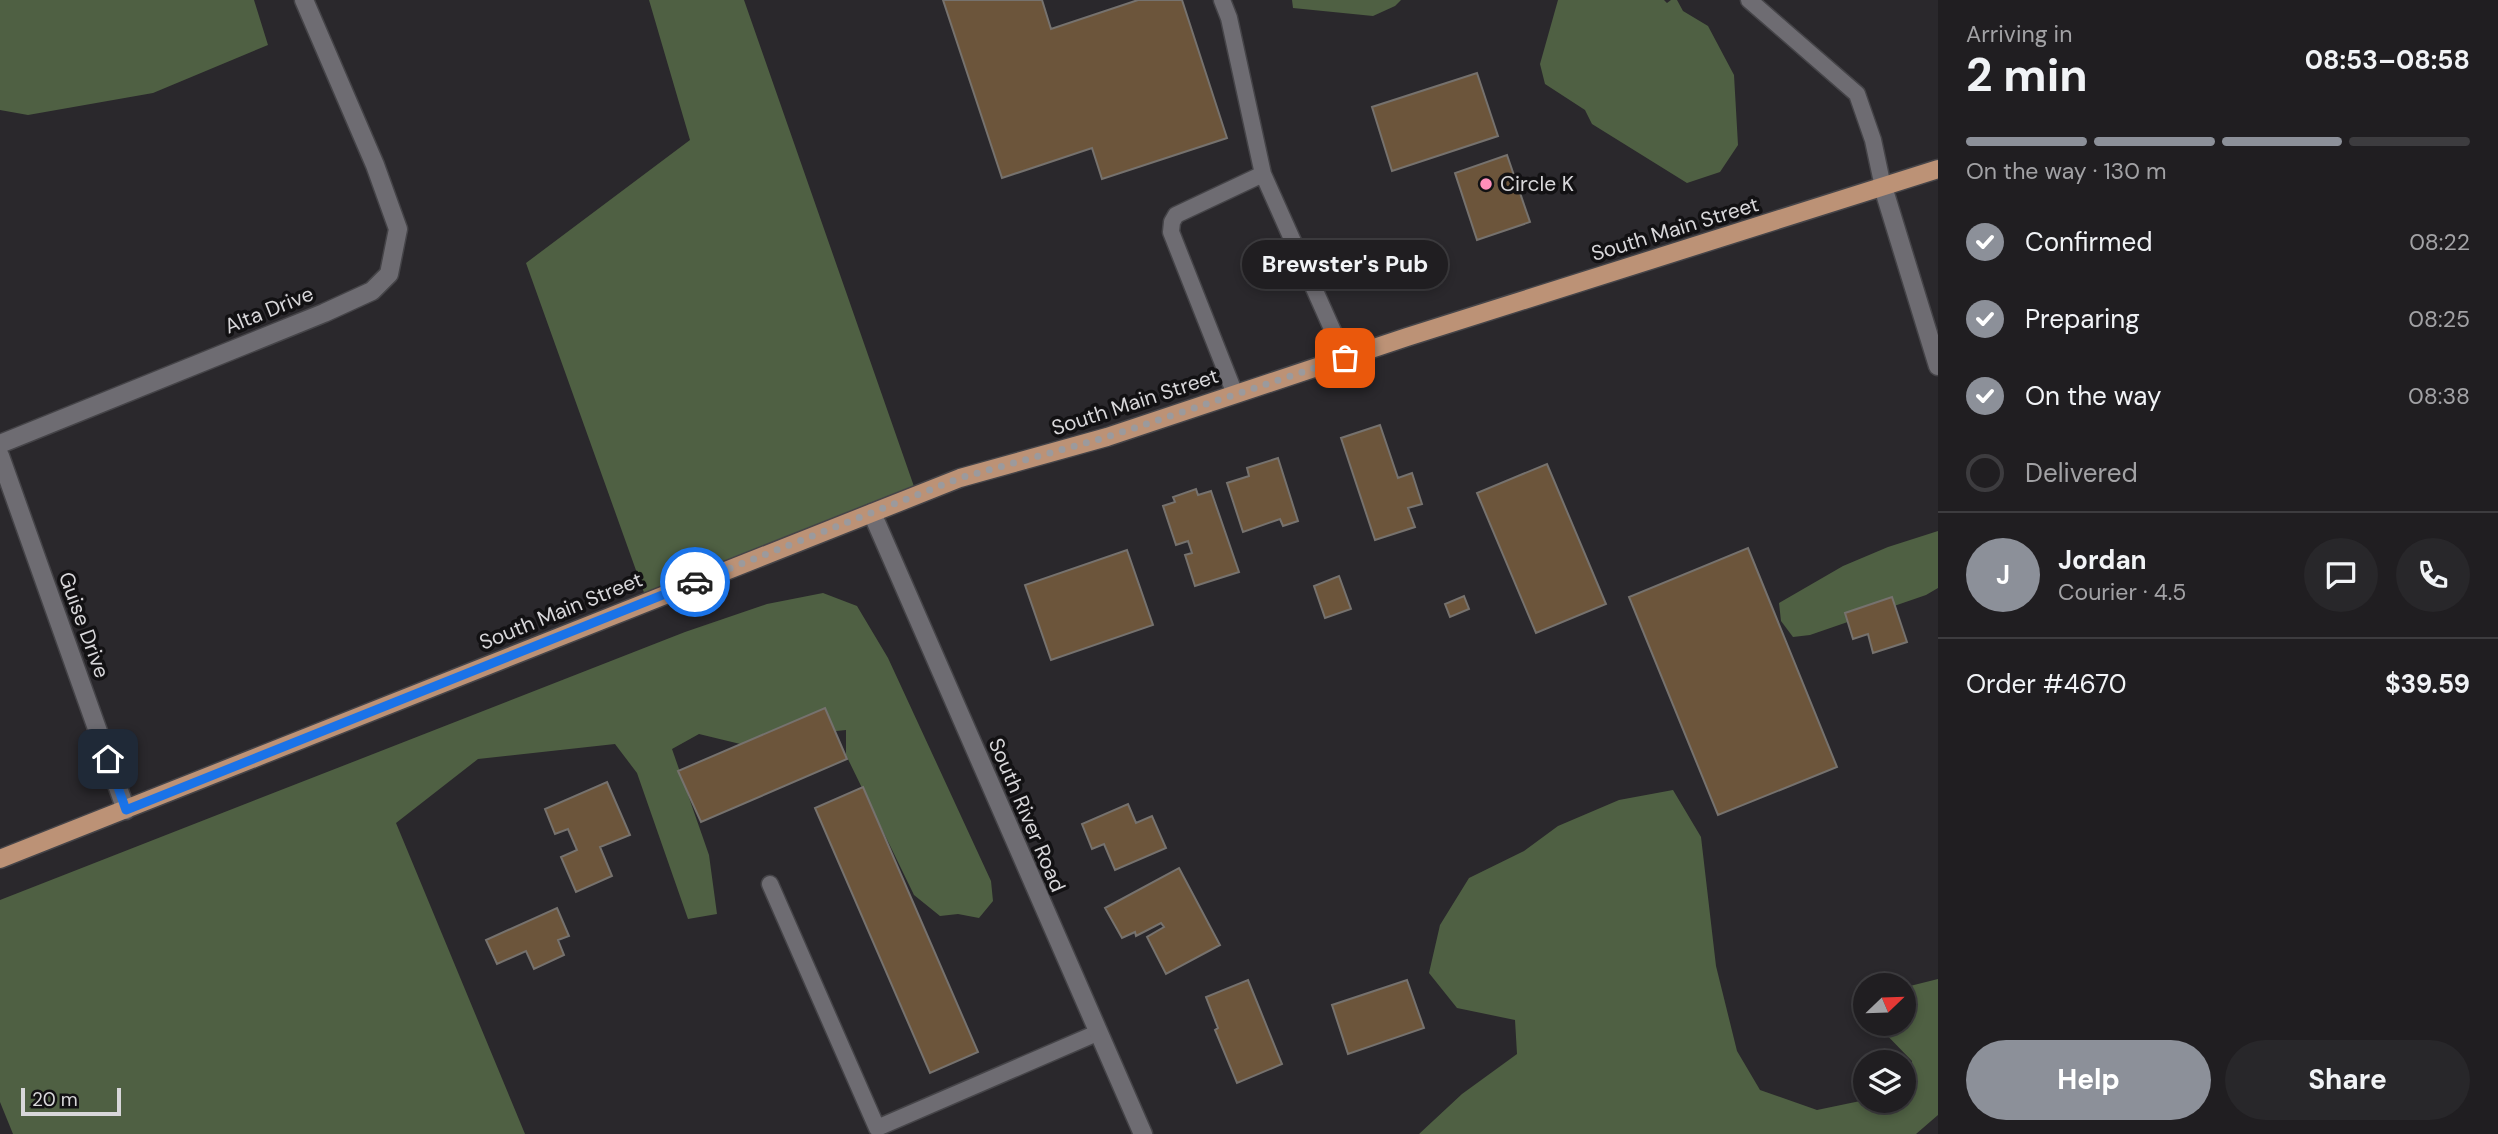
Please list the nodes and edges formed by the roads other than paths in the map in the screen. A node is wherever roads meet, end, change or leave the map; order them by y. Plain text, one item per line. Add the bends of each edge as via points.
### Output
1 (304, 0) edge
2 (1222, 0) edge
3 (1749, 0) edge
4 (1938, 169) edge
5 (1263, 174) junction
6 (1884, 187) junction
7 (1345, 358) junction
8 (1938, 366) edge
9 (1235, 394) junction
10 (0, 444) edge
11 (0, 456) edge
12 (872, 513) junction
13 (126, 810) junction
14 (0, 859) edge
15 (770, 884) dead end
16 (1097, 1033) junction
17 (1143, 1134) edge

1 - 10 street, Alta Drive via 398,229 389,274 372,291 324,313
2 - 5 lane
3 - 6 lane via 1857,94
4 - 6 main road, South Main Street
5 - 7 lane
5 - 9 lane via 1176,215 1172,222 1171,232
6 - 7 main road, South Main Street
6 - 8 street
7 - 9 main road, South Main Street
9 - 12 main road, South Main Street via 1107,437 960,478
11 - 13 street, Guise Drive
12 - 13 main road, South Main Street
12 - 16 street, South River Road
13 - 14 main road, South Main Street
15 - 16 lane via 877,1128
16 - 17 street, South River Road

